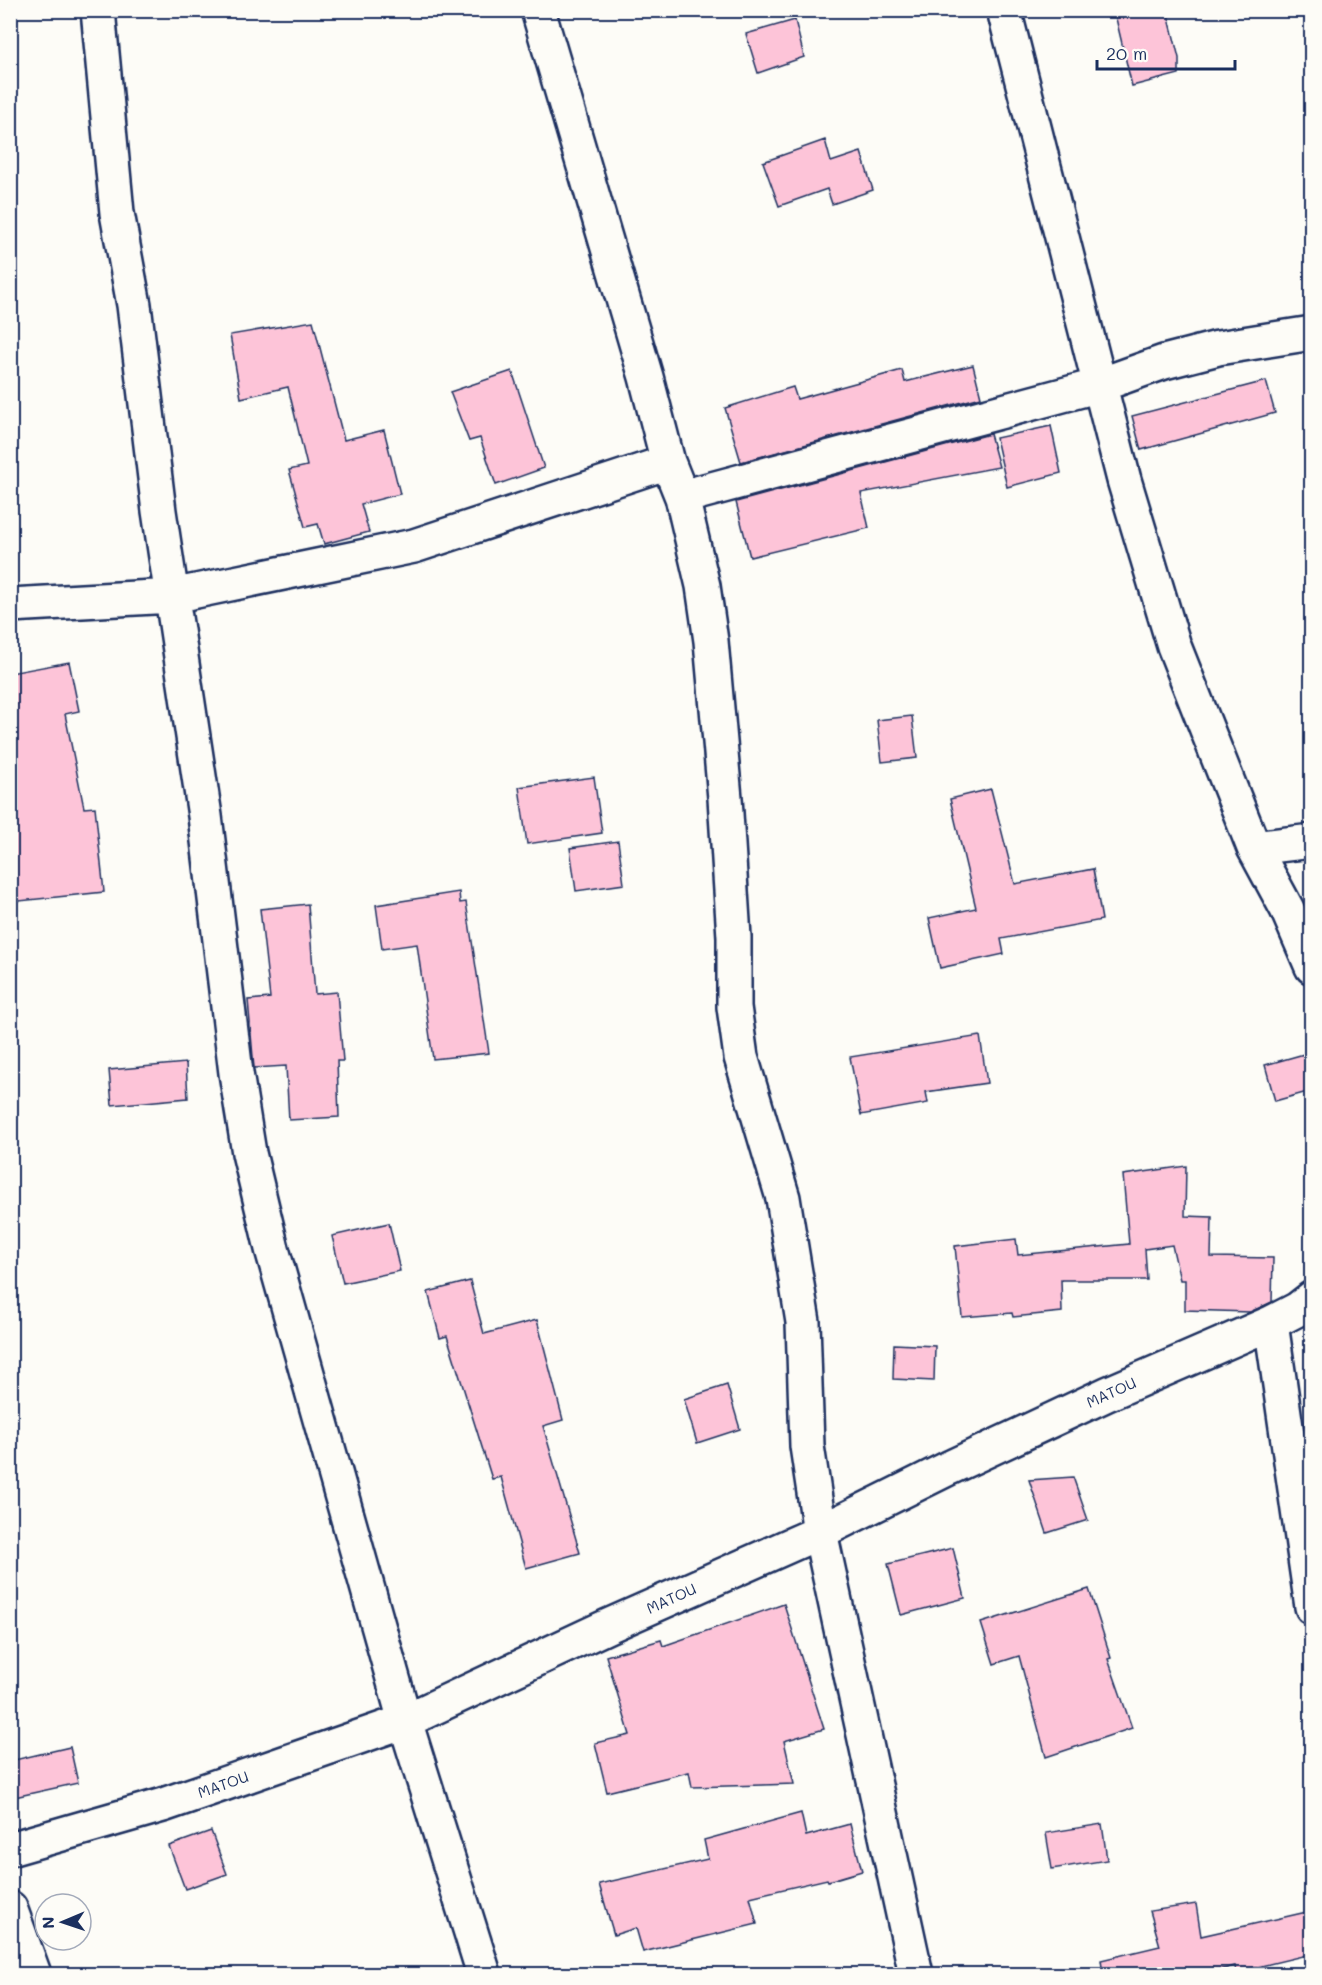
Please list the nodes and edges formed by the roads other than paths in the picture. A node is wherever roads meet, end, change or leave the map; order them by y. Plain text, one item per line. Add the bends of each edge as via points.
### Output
1 (98, 10) edge
2 (538, 10) edge
3 (1004, 10) edge
4 (1311, 333) edge
5 (1100, 385) junction
6 (668, 462) junction
7 (682, 496) junction
8 (172, 596) junction
9 (10, 605) edge
10 (1311, 841) edge
11 (1254, 848) junction
12 (1311, 967) edge
13 (1311, 1298) edge
14 (1271, 1323) junction
15 (819, 1532) junction
16 (1311, 1607) edge
17 (405, 1721) junction
18 (10, 1849) edge
19 (10, 1908) edge
20 (34, 1974) edge
21 (484, 1974) edge
22 (916, 1974) edge

1 - 8 street via 117,213 134,305
2 - 6 street
3 - 5 street
4 - 5 street via 1218,348
5 - 7 street
5 - 11 street via 1174,646
6 - 7 street
6 - 8 street via 414,546
7 - 15 street via 711,641 734,937 734,1007 741,1057 783,1198 803,1322 807,1446
8 - 9 street
8 - 17 street via 249,1153 275,1261
10 - 11 street
11 - 12 street via 1287,909
13 - 14 street, MATOU
14 - 15 street, MATOU via 1107,1394
14 - 16 street
15 - 17 street, MATOU
15 - 22 street
17 - 18 street, MATOU via 163,1805
17 - 21 street
19 - 20 street

